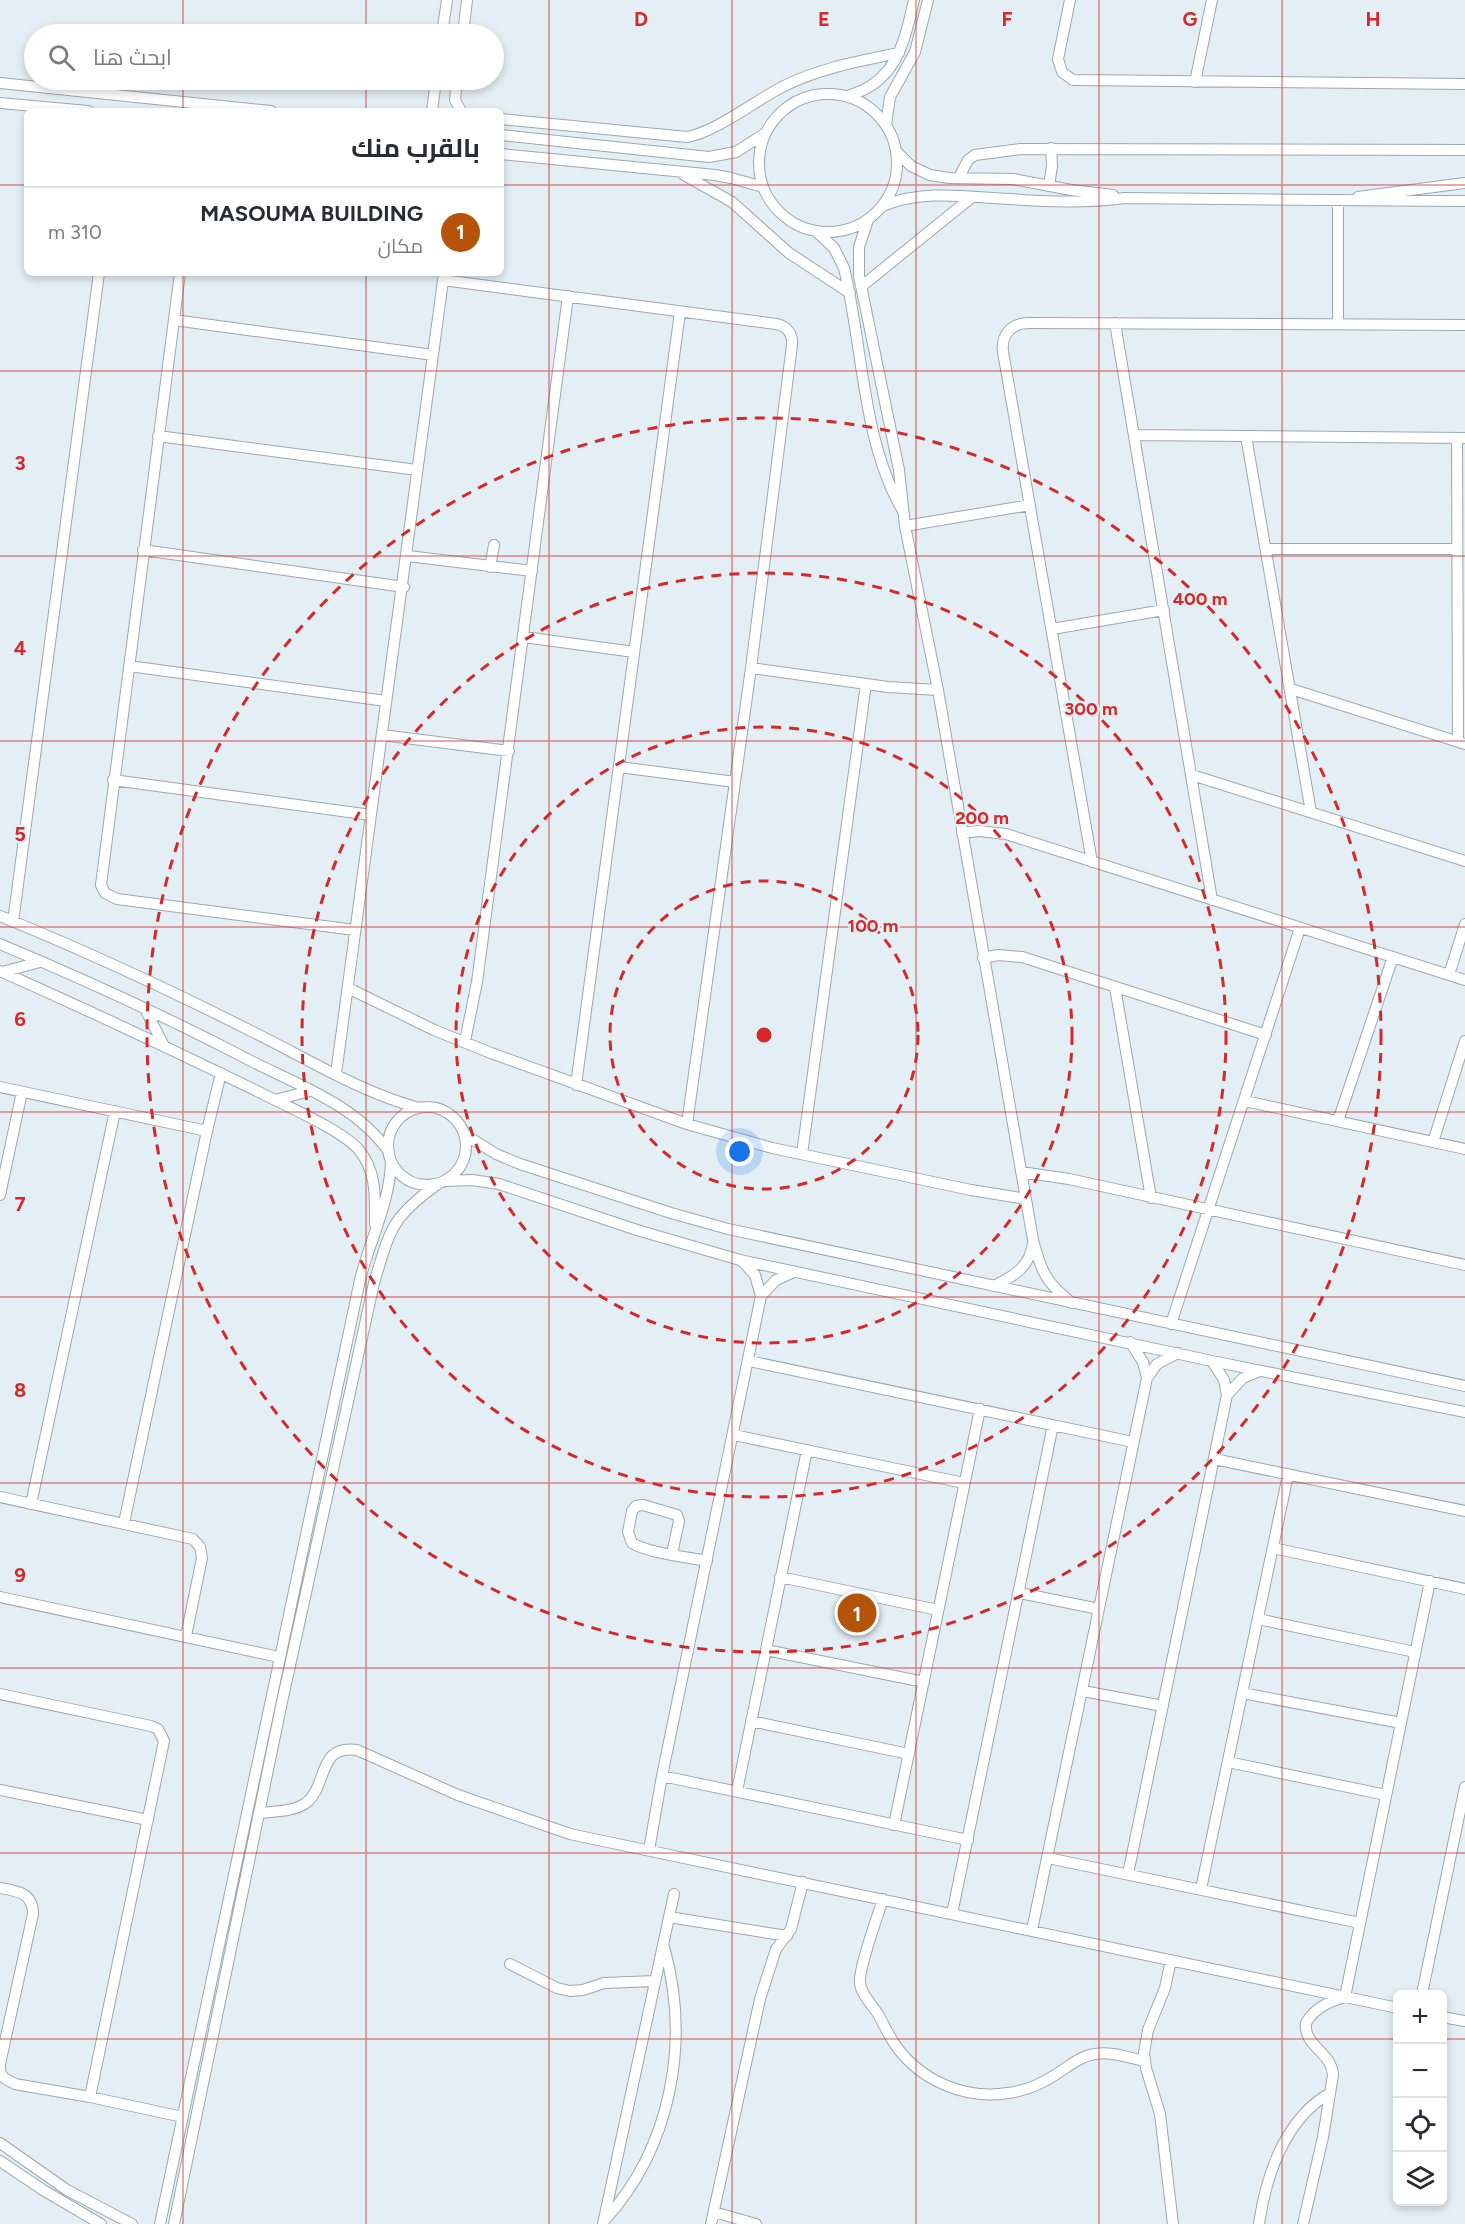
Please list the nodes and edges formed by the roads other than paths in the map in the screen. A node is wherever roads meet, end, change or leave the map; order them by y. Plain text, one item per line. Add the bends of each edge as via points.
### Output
1 (447, 0) edge
2 (467, 0) edge
3 (914, 0) edge
4 (928, 0) edge
5 (1070, 0) edge
6 (1212, 0) edge
7 (443, 24) edge
8 (464, 24) edge
9 (898, 53) junction
10 (1195, 82) junction
11 (0, 83) edge
12 (1465, 84) edge
13 (24, 85) edge
14 (68, 90) edge
15 (435, 90) edge
16 (456, 90) edge
17 (847, 96) junction
18 (0, 103) edge
19 (55, 108) edge
20 (242, 108) edge
21 (432, 108) edge
22 (459, 108) edge
23 (504, 119) edge
24 (886, 125) junction
25 (765, 134) junction
26 (504, 135) edge
27 (1051, 148) junction
28 (1465, 150) edge
29 (896, 151) junction
30 (504, 154) edge
31 (679, 172) junction
32 (959, 177) junction
33 (1465, 183) edge
34 (1049, 186) junction
35 (762, 187) junction
36 (972, 197) junction
37 (1125, 198) junction
38 (1338, 200) junction
39 (1465, 201) edge
40 (883, 206) junction
41 (868, 220) junction
42 (818, 232) junction
43 (99, 276) edge
44 (180, 276) edge
45 (444, 276) edge
46 (862, 286) junction
47 (850, 293) junction
48 (568, 296) junction
49 (680, 312) junction
50 (174, 320) junction
51 (1114, 323) junction
52 (1338, 324) junction
53 (1465, 325) edge
54 (433, 356) junction
55 (1134, 435) junction
56 (158, 436) junction
57 (1246, 436) junction
58 (1461, 438) edge
59 (417, 470) junction
60 (1030, 505) junction
61 (903, 512) junction
62 (905, 526) junction
63 (494, 545) dead end
64 (1266, 549) junction
65 (1457, 549) junction
66 (143, 550) junction
67 (408, 556) junction
68 (490, 567) junction
69 (532, 571) junction
70 (404, 587) junction
71 (1164, 610) junction
72 (1052, 629) junction
73 (524, 637) junction
74 (634, 652) junction
75 (129, 666) junction
76 (751, 668) junction
77 (866, 684) junction
78 (1291, 689) junction
79 (938, 690) junction
80 (386, 701) junction
81 (382, 735) junction
82 (1461, 743) edge
83 (509, 751) junction
84 (619, 767) junction
85 (1192, 775) junction
86 (113, 780) junction
87 (735, 782) junction
88 (1311, 812) junction
89 (371, 815) junction
90 (962, 833) junction
91 (1465, 861) edge
92 (1092, 862) junction
93 (1212, 900) junction
94 (0, 916) edge
95 (13, 922) junction
96 (1465, 924) edge
97 (1300, 928) junction
98 (355, 930) junction
99 (0, 944) edge
100 (1393, 957) junction
101 (983, 958) junction
102 (40, 962) junction
103 (1, 972) edge
104 (1449, 975) junction
105 (1465, 980) edge
106 (1115, 987) junction
107 (348, 988) junction
108 (145, 1008) junction
109 (1266, 1035) junction
110 (465, 1041) junction
111 (1465, 1041) edge
112 (164, 1046) junction
113 (221, 1073) junction
114 (336, 1074) junction
115 (576, 1085) junction
116 (0, 1087) edge
117 (310, 1091) junction
118 (22, 1092) junction
119 (275, 1100) junction
120 (1245, 1101) junction
121 (418, 1108) junction
122 (115, 1111) junction
123 (1338, 1121) junction
124 (687, 1124) junction
125 (207, 1131) junction
126 (464, 1134) junction
127 (1433, 1142) junction
128 (1465, 1149) edge
129 (802, 1154) junction
130 (390, 1156) junction
131 (1021, 1172) junction
132 (441, 1182) junction
133 (0, 1195) edge
134 (1151, 1198) junction
135 (1026, 1199) junction
136 (1209, 1211) junction
137 (375, 1233) junction
138 (1033, 1240) junction
139 (740, 1260) junction
140 (1465, 1265) edge
141 (796, 1271) junction
142 (994, 1286) junction
143 (761, 1296) junction
144 (1072, 1303) junction
145 (1171, 1324) junction
146 (1130, 1342) junction
147 (1179, 1353) junction
148 (1212, 1360) junction
149 (749, 1361) junction
150 (1264, 1371) junction
151 (1147, 1378) junction
152 (1465, 1386) edge
153 (1227, 1395) junction
154 (980, 1409) junction
155 (1465, 1412) edge
156 (1053, 1425) junction
157 (734, 1435) junction
158 (1133, 1442) junction
159 (807, 1450) junction
160 (1214, 1459) junction
161 (1288, 1475) junction
162 (964, 1483) junction
163 (0, 1497) edge
164 (32, 1504) junction
165 (1465, 1511) edge
166 (124, 1523) junction
167 (1273, 1548) junction
168 (672, 1554) junction
169 (706, 1561) junction
170 (780, 1577) junction
171 (1430, 1581) junction
172 (1465, 1589) edge
173 (1020, 1593) junction
174 (0, 1597) edge
175 (1099, 1609) junction
176 (938, 1610) junction
177 (1258, 1619) junction
178 (186, 1636) junction
179 (766, 1650) junction
180 (1415, 1652) junction
181 (279, 1657) junction
182 (924, 1682) junction
183 (1083, 1691) junction
184 (1242, 1693) junction
185 (0, 1694) edge
186 (1163, 1706) junction
187 (751, 1721) junction
188 (1401, 1723) junction
189 (909, 1754) junction
190 (1228, 1762) junction
191 (662, 1776) junction
192 (1465, 1787) edge
193 (0, 1790) edge
194 (736, 1791) junction
195 (1386, 1795) junction
196 (260, 1813) junction
197 (148, 1820) junction
198 (894, 1825) junction
199 (968, 1840) junction
200 (649, 1850) junction
201 (1048, 1858) junction
202 (1128, 1874) junction
203 (802, 1882) junction
204 (0, 1887) edge
205 (1201, 1889) junction
206 (674, 1894) dead end
207 (883, 1899) junction
208 (952, 1914) junction
209 (669, 1917) junction
210 (1360, 1923) junction
211 (1032, 1930) junction
212 (787, 1936) junction
213 (663, 1946) junction
214 (1171, 1960) junction
215 (510, 1964) dead end
216 (655, 1981) junction
217 (1423, 1990) edge
218 (1345, 1997) junction
219 (1393, 2007) edge
220 (1447, 2018) edge
221 (1465, 2021) edge
222 (1145, 2061) junction
223 (1330, 2093) junction
224 (90, 2097) junction
225 (183, 2116) junction
226 (0, 2143) edge
227 (0, 2161) edge
228 (714, 2212) junction
229 (603, 2223) edge
230 (101, 2224) edge
231 (132, 2224) edge
232 (160, 2224) edge
233 (174, 2224) edge
234 (711, 2224) edge
235 (756, 2224) edge
236 (1173, 2224) edge
237 (1259, 2224) edge
238 (1303, 2224) edge

1 - 7 street
2 - 8 street
3 - 9 street
4 - 24 street via 915,52 890,97
5 - 10 street via 1058,59 1059,68 1068,78
6 - 10 street
9 - 17 street via 877,83
9 - 23 street via 805,77 704,133 687,137
10 - 12 street
11 - 13 street
14 - 20 street
15 - 21 street
16 - 22 street
17 - 24 street via 869,107
17 - 25 street via 831,93 799,100 785,108
18 - 19 street
24 - 29 street
25 - 26 street via 736,152 709,157
25 - 35 street via 758,160
27 - 28 street
27 - 32 street via 975,155
27 - 34 street
29 - 32 street via 920,171
29 - 40 street via 895,180
30 - 31 street
31 - 35 street via 731,178
31 - 47 street via 732,202 789,253
32 - 34 street via 1013,179
33 - 38 street
34 - 37 street
35 - 42 street via 778,212 803,228
36 - 37 street via 1044,201
36 - 40 street via 913,197
36 - 46 street
37 - 38 street
38 - 39 street
38 - 52 street
40 - 41 street
41 - 42 street via 844,231
41 - 46 street via 858,257
42 - 47 street via 840,257
43 - 95 street
44 - 50 street
45 - 48 street
45 - 54 street
46 - 61 street via 899,470
47 - 61 street via 877,447 888,484
48 - 49 street
48 - 69 street
49 - 74 street
49 - 76 street via 780,325 792,336
50 - 54 street
50 - 56 street
51 - 52 street
51 - 55 street
51 - 60 street via 1024,323 1010,329 1004,337 1003,352
52 - 53 street
54 - 59 street
55 - 57 street
55 - 71 street
56 - 59 street
56 - 66 street
57 - 58 street
57 - 64 street
58 - 65 street
59 - 67 street
60 - 62 street
60 - 72 street
61 - 62 street
62 - 79 street
63 - 68 street
64 - 65 street
64 - 78 street
65 - 82 street
66 - 70 street
66 - 75 street
67 - 68 street
67 - 70 street
68 - 69 street
69 - 73 street
70 - 80 street
71 - 72 street
71 - 85 street
72 - 92 street
73 - 74 street
73 - 83 street
74 - 84 street
75 - 80 street
75 - 86 street
76 - 77 street
76 - 87 street
77 - 79 street
77 - 129 street
78 - 82 street
78 - 88 street
79 - 90 street
80 - 81 street
81 - 83 street
81 - 89 street
83 - 110 street via 477,982
84 - 87 street
84 - 115 street
85 - 88 street
85 - 93 street
86 - 89 street
86 - 98 street via 100,880 109,897
87 - 124 street
88 - 91 street
89 - 98 street
90 - 92 street via 997,832
90 - 101 street
92 - 93 street
93 - 97 street
94 - 95 street
95 - 114 street via 208,1009
96 - 104 street
97 - 100 street
97 - 109 street
98 - 107 street
99 - 102 street
100 - 104 street
100 - 123 street
101 - 106 street via 1022,957
101 - 131 street
102 - 103 street
102 - 108 street
103 - 112 street
104 - 105 street
106 - 109 street
106 - 134 street
107 - 110 street
107 - 114 street
108 - 112 street
108 - 117 street
109 - 120 street
110 - 115 street
111 - 127 street
112 - 113 street
113 - 119 street
113 - 125 street
114 - 121 street via 376,1094
115 - 124 street
116 - 118 street
117 - 119 street
117 - 130 street via 353,1114 373,1131
118 - 122 street
118 - 133 street
119 - 137 street via 344,1137 364,1157 374,1183
120 - 123 street
120 - 136 street
121 - 126 street via 430,1107 451,1115
121 - 130 street via 399,1119 392,1129
122 - 125 street
122 - 164 street
123 - 127 street
124 - 129 street
125 - 166 street
126 - 132 street via 463,1161 456,1172
126 - 142 street via 520,1164 681,1216
127 - 128 street
129 - 135 street
130 - 132 street via 396,1169 410,1181
130 - 137 street via 387,1197
131 - 134 street
131 - 135 street
132 - 139 street via 472,1180 499,1184
132 - 196 street via 415,1200 395,1223 374,1283
134 - 136 street
135 - 138 street
136 - 140 street
136 - 145 street
137 - 181 street via 360,1280
138 - 142 street via 1023,1268
138 - 144 street via 1047,1280
139 - 141 street
139 - 143 street via 755,1275
141 - 143 street via 776,1280
141 - 146 street
142 - 144 street
143 - 149 street
144 - 145 street
145 - 152 street
146 - 147 street
146 - 151 street via 1143,1362
147 - 148 street
147 - 151 street via 1164,1359
148 - 150 street
148 - 153 street via 1224,1380
149 - 154 street
149 - 157 street
150 - 153 street via 1243,1378
150 - 155 street
151 - 158 street
153 - 160 street
154 - 156 street
154 - 162 street
156 - 158 street
156 - 173 street
157 - 159 street
157 - 169 street
158 - 175 street
159 - 162 street
159 - 170 street
160 - 161 street
160 - 186 street
161 - 165 street
161 - 167 street
162 - 176 street
163 - 164 street
164 - 166 street
166 - 178 street via 188,1536 200,1547 202,1558
167 - 171 street
167 - 177 street
168 - 168 street via 679,1521 676,1515 636,1506 630,1521 630,1541
168 - 169 street
169 - 191 street
170 - 176 street
170 - 179 street
171 - 172 street
171 - 180 street
173 - 175 street
173 - 199 street
174 - 178 street
175 - 183 street
176 - 182 street
177 - 180 street
177 - 184 street
178 - 181 street
179 - 182 street
179 - 187 street
180 - 188 street
181 - 225 street
182 - 189 street
183 - 186 street
183 - 201 street
184 - 188 street
184 - 190 street
185 - 197 street via 158,1730 164,1741
186 - 202 street
187 - 189 street
187 - 194 street
188 - 195 street
189 - 198 street
190 - 195 street
190 - 205 street
191 - 194 street
191 - 200 street
192 - 217 street
193 - 197 street
194 - 198 street
195 - 210 street
196 - 200 street via 306,1803 315,1792 328,1760 352,1749 458,1795 560,1832
196 - 233 street
197 - 224 street
198 - 199 street
199 - 208 street
200 - 203 street
201 - 202 street
201 - 211 street
202 - 205 street
203 - 207 street
203 - 212 street
204 - 224 street via 26,1895 33,1906 0,2072 15,2084
205 - 210 street
206 - 209 street
207 - 208 street
207 - 222 street via 861,1971 861,1987 896,2046 929,2077 971,2094 996,2095 1032,2087 1093,2054
208 - 211 street
209 - 212 street
209 - 213 street
210 - 218 street
211 - 214 street
212 - 228 street via 776,1949 760,1999
213 - 216 street
213 - 229 street via 676,2016 669,2091 642,2171
214 - 218 street
214 - 222 street via 1161,2001 1148,2030
215 - 216 street via 570,1991 604,1983
216 - 229 street
218 - 219 street
218 - 223 street via 1324,2005 1306,2023 1308,2038 1332,2066
220 - 221 street
222 - 236 street via 1160,2114
223 - 237 street via 1306,2110 1289,2134 1267,2185
223 - 238 street
224 - 225 street
225 - 232 street
226 - 231 street via 67,2190
227 - 230 street
228 - 234 street
228 - 235 street

